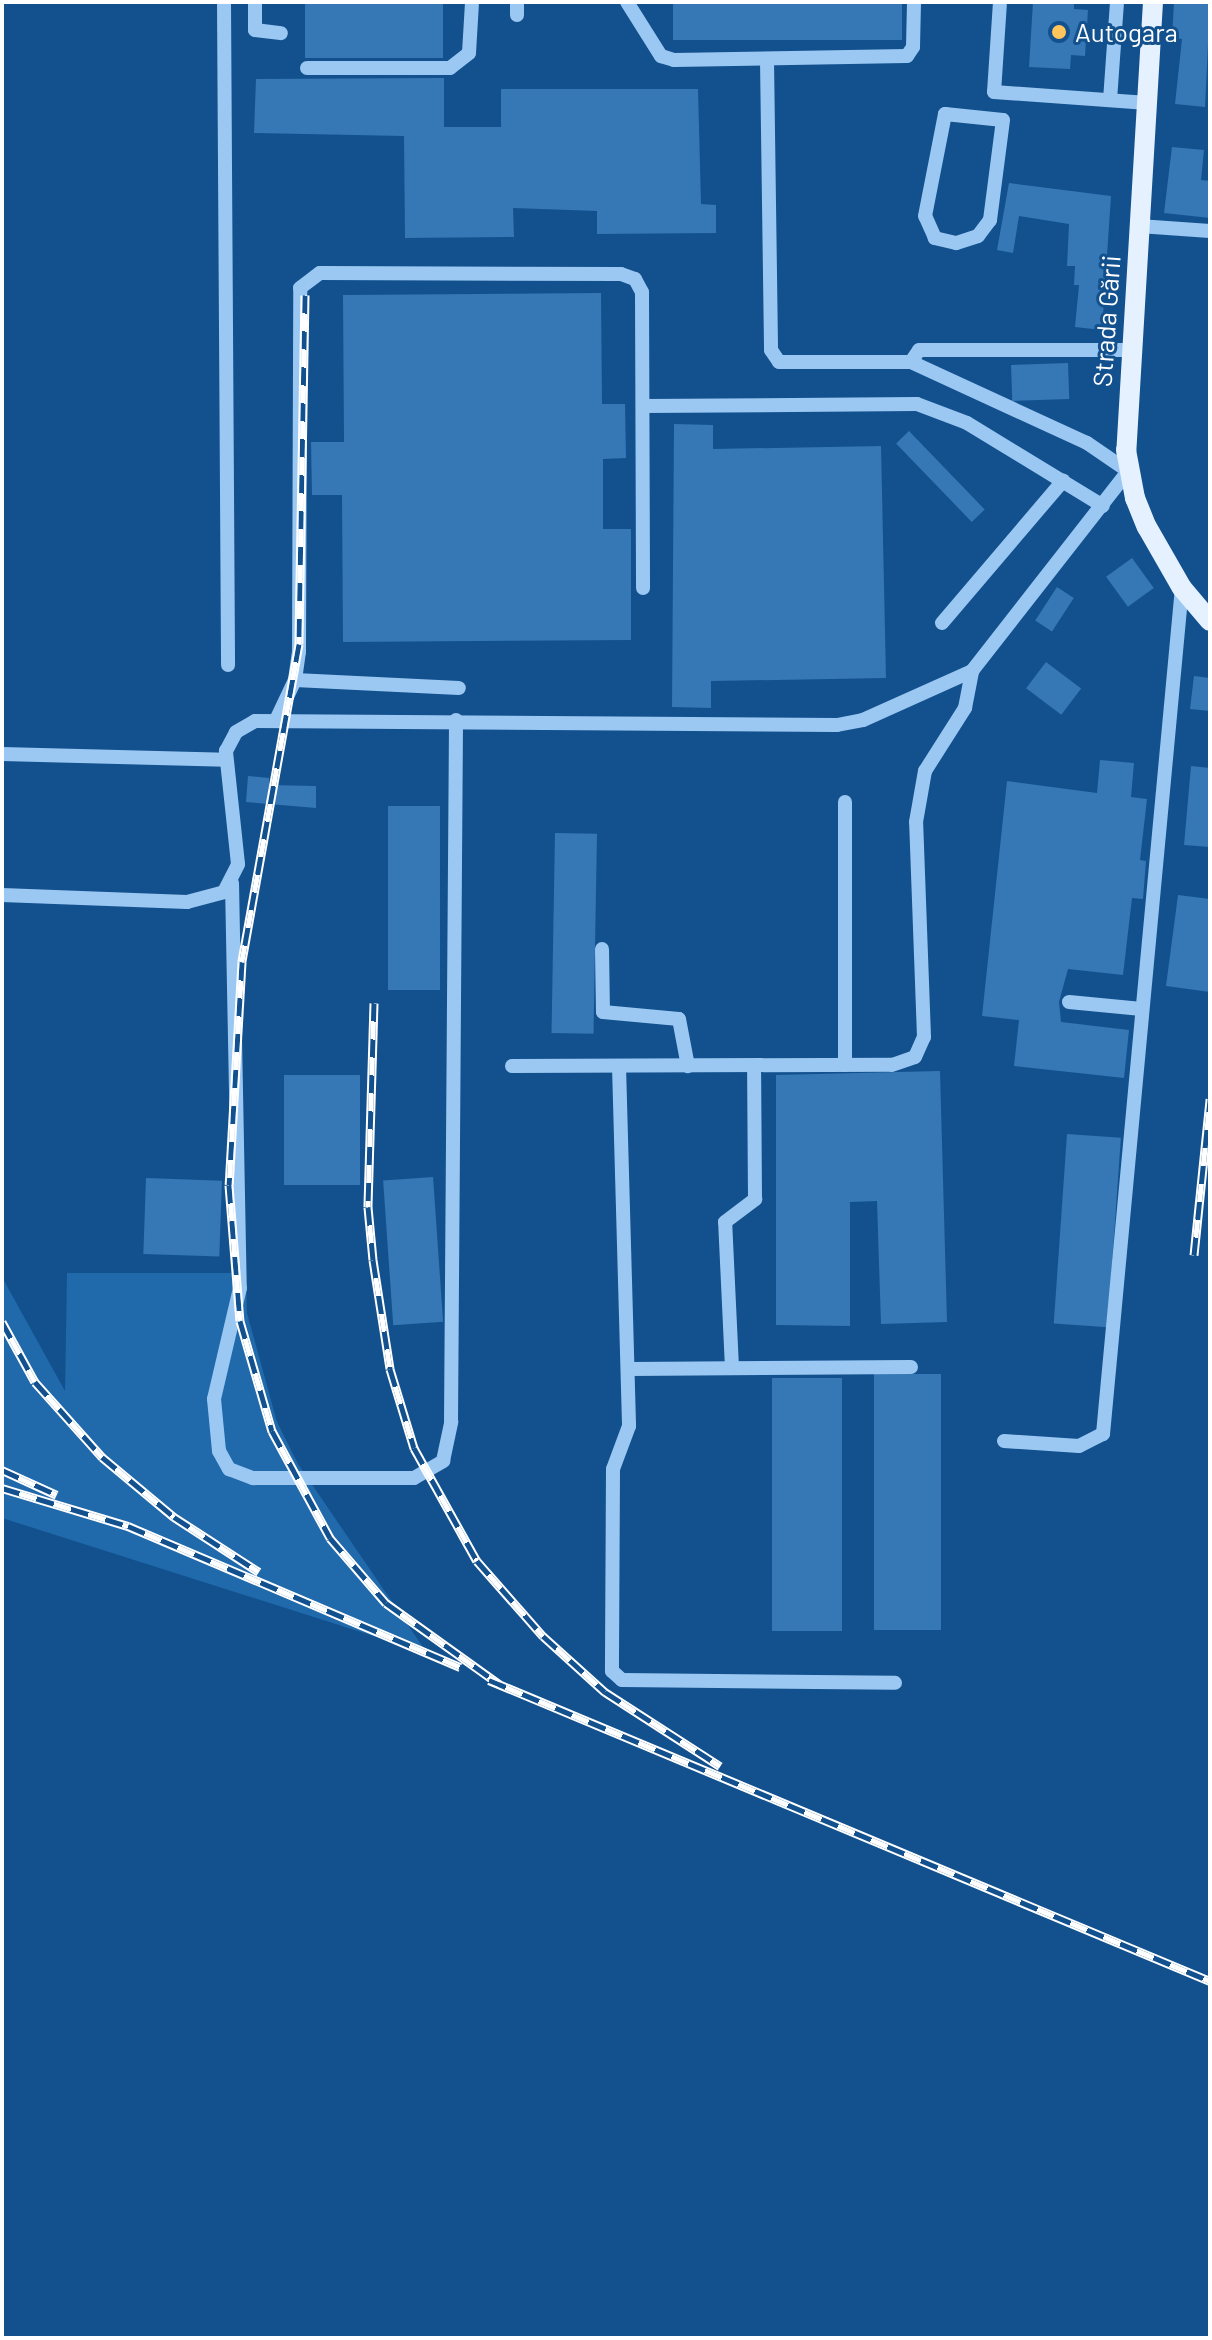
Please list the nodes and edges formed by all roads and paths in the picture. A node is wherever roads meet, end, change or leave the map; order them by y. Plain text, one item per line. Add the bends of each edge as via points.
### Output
1 (224, 2) edge
2 (255, 2) edge
3 (472, 2) edge
4 (627, 2) edge
5 (914, 2) edge
6 (1000, 2) edge
7 (1117, 2) edge
8 (1153, 2) edge
9 (281, 33) dead end
10 (767, 60) junction
11 (307, 68) dead end
12 (994, 92) junction
13 (1110, 100) junction
14 (1148, 103) junction
15 (991, 119) junction
16 (1139, 226) junction
17 (1210, 231) edge
18 (1129, 350) junction
19 (911, 362) junction
20 (643, 406) junction
21 (1128, 471) junction
22 (1063, 481) junction
23 (1103, 506) junction
24 (643, 588) dead end
25 (1182, 588) junction
26 (1210, 621) edge
27 (942, 623) dead end
28 (228, 665) dead end
29 (972, 671) junction
30 (295, 680) junction
31 (459, 688) dead end
32 (277, 718) junction
33 (456, 720) junction
34 (2, 754) edge
35 (225, 760) junction
36 (845, 802) dead end
37 (232, 883) junction
38 (2, 895) edge
39 (602, 949) dead end
40 (1069, 1002) dead end
41 (1142, 1009) junction
42 (845, 1065) junction
43 (512, 1066) dead end
44 (619, 1066) junction
45 (688, 1066) junction
46 (754, 1066) junction
47 (911, 1367) dead end
48 (732, 1368) junction
49 (629, 1369) junction
50 (1004, 1441) dead end
51 (895, 1683) dead end

1 - 28 street
2 - 9 street via 255,30
3 - 11 street via 469,53 450,68
4 - 10 street via 661,56
5 - 10 street via 913,47 907,56
6 - 12 street
7 - 13 street
8 - 14 main road, Strada Gării
10 - 19 street via 773,356 783,364
12 - 13 street
12 - 15 street
13 - 14 street
14 - 16 main road, Strada Gării
15 - 15 street via 1003,120 990,220 969,241 945,242 930,232 925,216 945,114
16 - 17 street
16 - 18 main road, Strada Gării
18 - 19 street via 919,350
18 - 21 main road, Strada Gării
19 - 21 street via 1087,443
20 - 22 street via 917,404 967,423
20 - 24 street
20 - 30 street via 642,292 635,279 621,274 352,273 307,278 300,288
21 - 23 street
21 - 25 main road, Strada Gării via 1147,527
22 - 23 street
22 - 27 street
23 - 29 street
25 - 26 main road, Strada Gării
25 - 41 street
29 - 33 street via 863,720 837,725
29 - 42 street via 965,708 925,771 916,822 924,1037 915,1057 892,1065
30 - 31 street
30 - 32 street
32 - 33 street
32 - 35 street via 241,728 229,743
33 - 37 street via 451,1422 443,1461 414,1478 253,1478 229,1469 219,1451 214,1399 240,1288
34 - 35 street
35 - 37 street via 237,845
36 - 42 street
37 - 38 street via 215,896 187,902
39 - 45 street via 603,1012 679,1019
40 - 41 street
41 - 50 street via 1103,1434 1079,1446
42 - 46 street
43 - 44 street
44 - 45 street
44 - 49 street
45 - 46 street
46 - 48 street via 755,1199 725,1222
47 - 48 street
48 - 49 street
49 - 51 street via 629,1426 613,1469 614,1676

